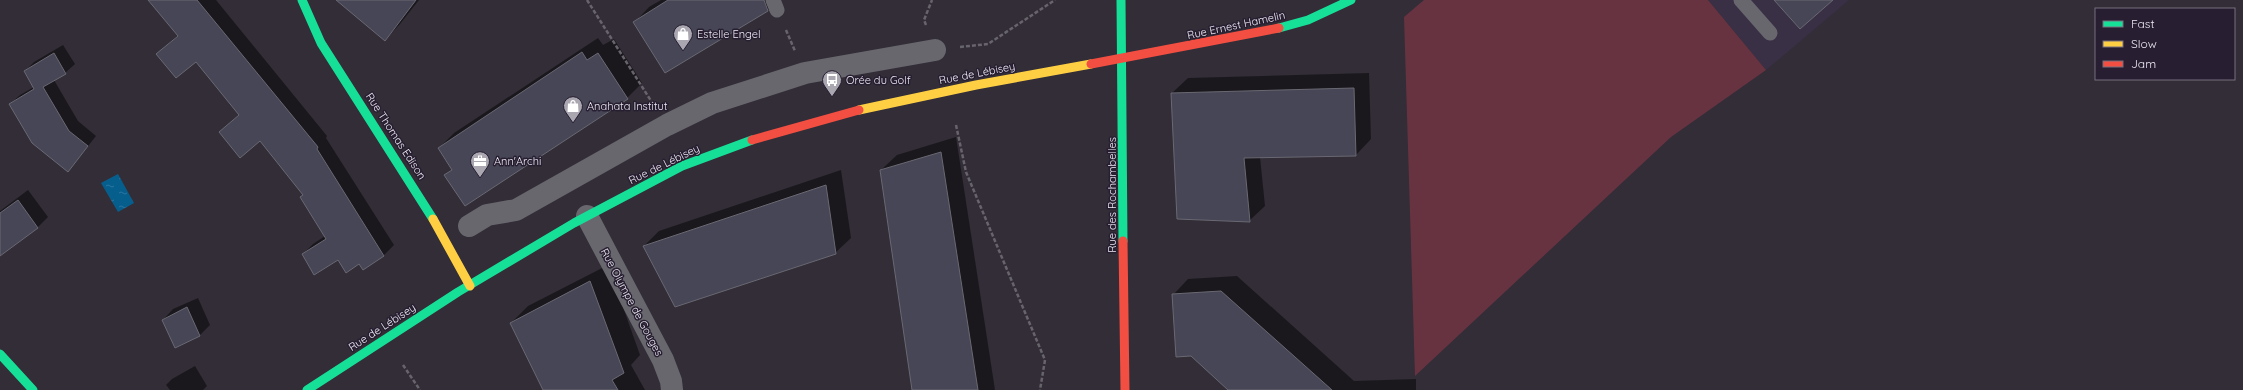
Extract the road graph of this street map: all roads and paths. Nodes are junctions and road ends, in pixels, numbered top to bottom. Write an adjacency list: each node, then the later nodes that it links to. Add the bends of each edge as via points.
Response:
1 (302, 0): 16 (street, Rue Thomas Edison, via 321,43 425,204)
2 (587, 0): 12 (path)
3 (1055, 0): 9 (path, via 988,44)
4 (1122, 0): 10 (street, Rue des Rochambelles)
5 (1351, 0): 10 (street, Rue Ernest Hamelin, via 1308,20 1266,32)
6 (1741, 0): 8 (lane)
7 (775, 5): 11 (path)
8 (1770, 33)
9 (935, 50): 11 (street)
10 (1122, 59): 14 (street, Rue de Lébisey, via 923,96 823,118 756,138 690,163); 24 (street, Rue des Rochambelles)
11 (804, 73): 15 (street, via 712,103 667,125 516,210 487,215)
12 (650, 99)
13 (956, 126): 23 (path, via 966,172 1045,360)
14 (587, 216): 16 (street, Rue de Lébisey); 22 (street, Rue Olympe de Gouges, via 663,360)
15 (469, 226)
16 (470, 286): 20 (street, Rue de Lébisey)
17 (0, 354): 19 (street)
18 (403, 365): 21 (path)
19 (33, 390)
20 (307, 390)
21 (420, 390)
22 (672, 390)
23 (1040, 390)
24 (1125, 390)

